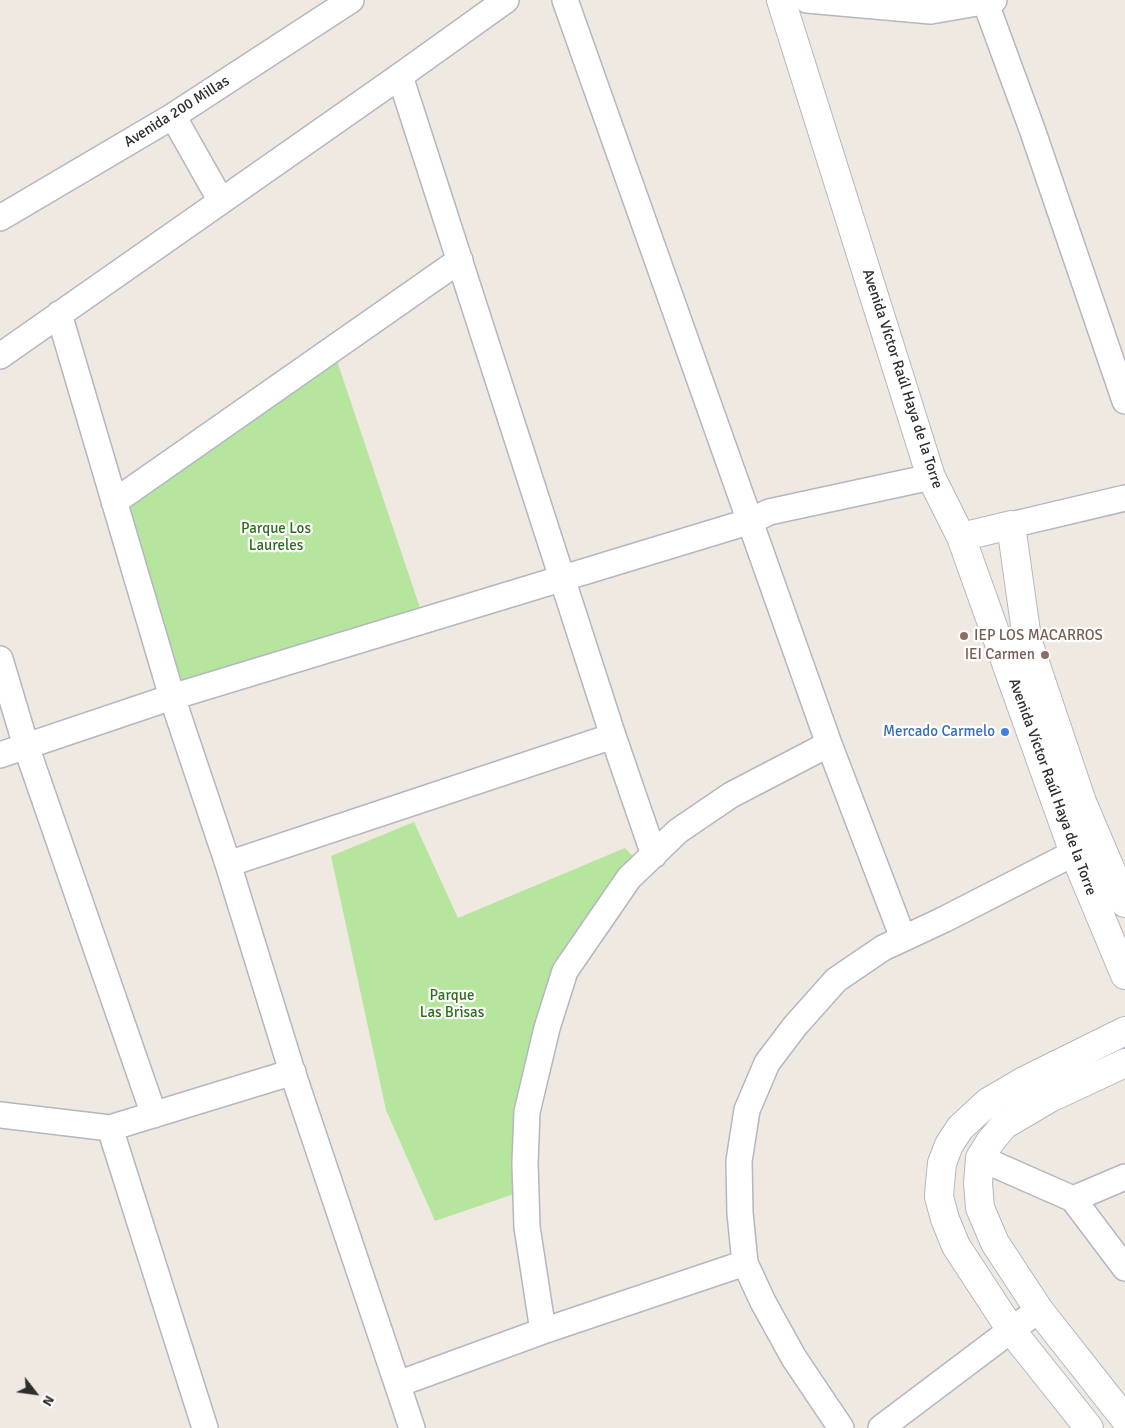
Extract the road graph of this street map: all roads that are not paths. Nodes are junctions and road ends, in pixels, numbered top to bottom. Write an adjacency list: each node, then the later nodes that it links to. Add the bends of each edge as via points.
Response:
1 (351, 0): 8 (street, Avenida 200 Millas)
2 (506, 0): 7 (street)
3 (565, 0): 18 (street)
4 (781, 0): 15 (street, Avenida Víctor Raúl Haya de la Torre)
5 (807, 0): 6 (street, via 931,11)
6 (990, 1): 14 (street)
7 (400, 76): 9 (street); 11 (street)
8 (173, 116): 9 (street); 10 (street, Avenida 200 Millas)
9 (221, 201): 12 (street)
10 (0, 218)
11 (460, 260): 17 (street); 21 (street)
12 (59, 314): 13 (street); 17 (street)
13 (0, 356)
14 (1125, 401)
15 (932, 477): 18 (street, via 769,512); 20 (street, Avenida Víctor Raúl Haya de la Torre)
16 (1125, 498): 19 (street)
17 (114, 502): 23 (street)
18 (751, 521): 21 (street); 25 (street)
19 (1011, 525): 20 (street); 31 (street, Avenida Víctor Raúl Haya de la Torre, via 1027,639 1082,802)
20 (961, 537): 28 (street, Avenida Víctor Raúl Haya de la Torre)
21 (563, 578): 23 (street); 24 (street)
22 (0, 659): 26 (street)
23 (172, 697): 26 (street); 30 (street)
24 (613, 736): 29 (street); 30 (street)
25 (829, 744): 29 (street, via 731,795 678,831); 32 (street)
26 (26, 746): 27 (street); 37 (street)
27 (0, 755)
28 (1074, 853): 32 (street); 33 (street, Avenida Víctor Raúl Haya de la Torre)
29 (654, 854): 47 (street, via 629,878 565,972 547,1028 527,1112 527,1226)
30 (228, 864): 36 (street)
31 (1125, 903)
32 (903, 938): 43 (street, via 836,980 767,1063 748,1110 739,1161)
33 (1125, 975)
34 (1125, 1032): 46 (street, via 988,1102 960,1128 949,1145 942,1164 939,1197 945,1219 956,1246)
35 (1125, 1063): 40 (street, via 1050,1098 1004,1125)
36 (293, 1072): 37 (street); 48 (street)
37 (154, 1114): 39 (street)
38 (0, 1115): 39 (street)
39 (110, 1128): 50 (street)
40 (980, 1158): 42 (street); 45 (street, via 980,1208 995,1243)
41 (1125, 1178): 42 (street)
42 (1073, 1200): 44 (street)
43 (745, 1263): 47 (street); 52 (street, via 794,1358)
44 (1125, 1268)
45 (1039, 1310): 46 (street); 49 (street)
46 (1011, 1330): 53 (street); 54 (street)
47 (543, 1331): 48 (street)
48 (398, 1384): 51 (street)
49 (1125, 1419)
50 (205, 1428)
51 (412, 1428)
52 (841, 1428)
53 (881, 1428)
54 (1089, 1428)

